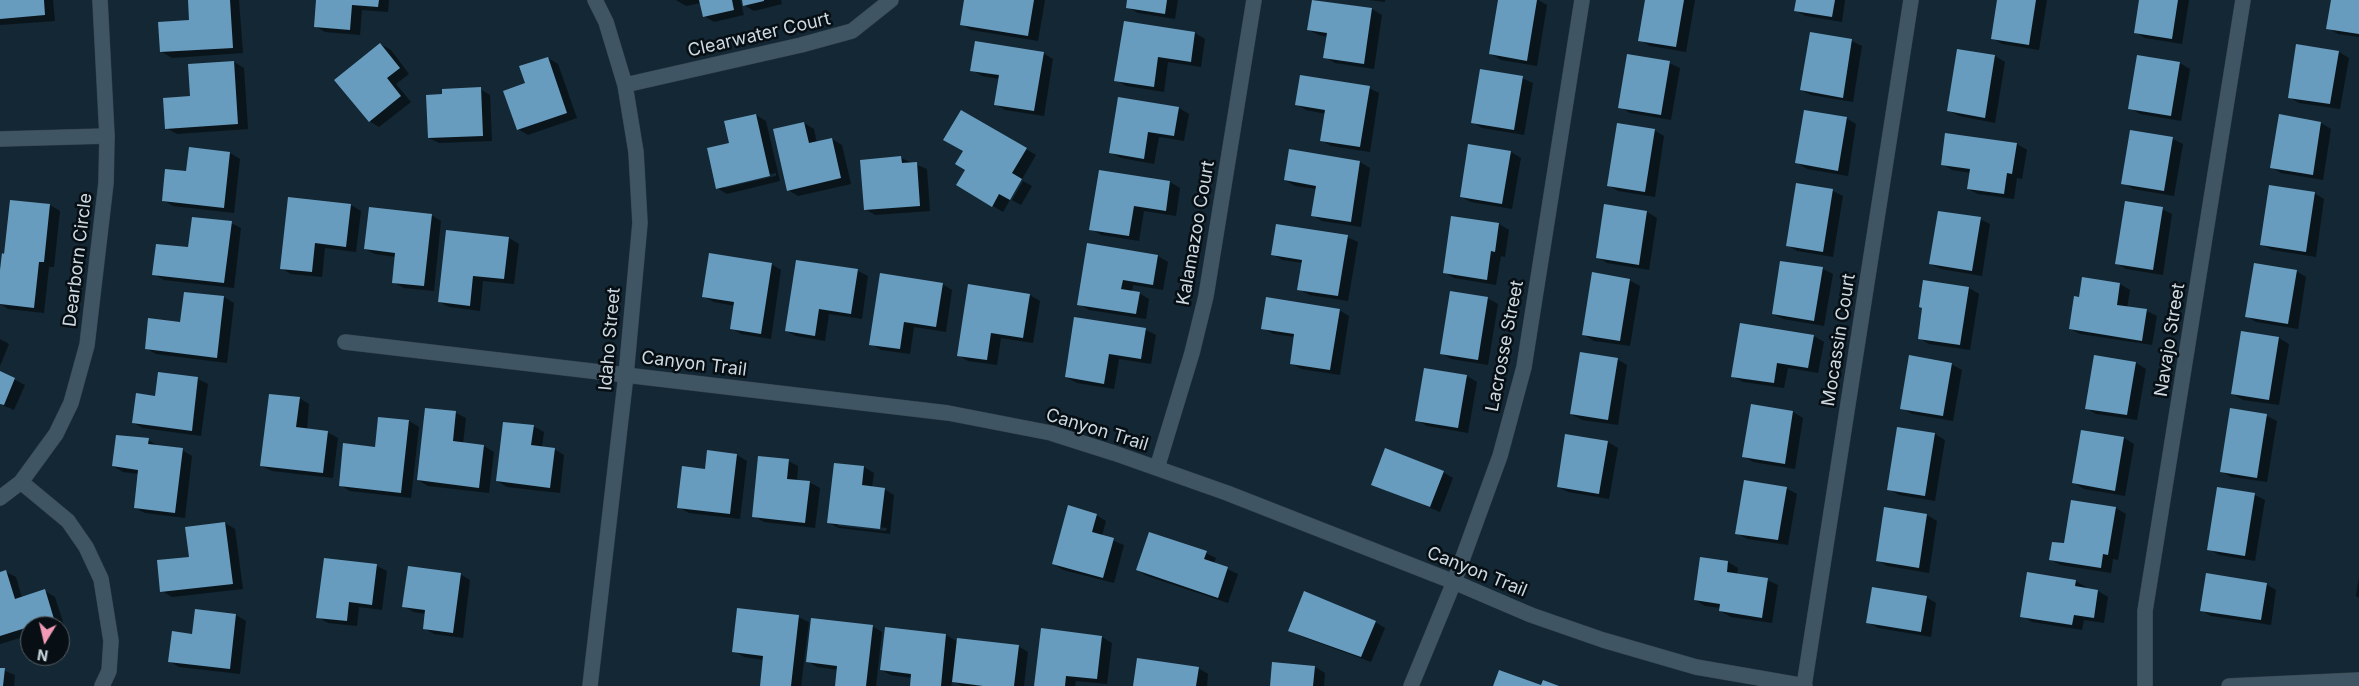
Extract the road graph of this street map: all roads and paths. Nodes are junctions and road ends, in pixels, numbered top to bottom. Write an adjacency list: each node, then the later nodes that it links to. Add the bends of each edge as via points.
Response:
1 (100, 0): 9 (street, Dearborn Circle)
2 (595, 0): 8 (street, Idaho Street, via 606,22)
3 (891, 0): 8 (street, Clearwater Court, via 852,31)
4 (1254, 0): 13 (street, Kalamazoo Court, via 1206,296)
5 (1582, 0): 16 (street, Lacrosse Street, via 1524,367 1500,456)
6 (1911, 0): 21 (street, Mocassin Court)
7 (2243, 0): 22 (street, Navajo Street, via 2145,611)
8 (625, 85): 12 (street, Idaho Street, via 636,152 640,223)
9 (108, 136): 10 (street); 14 (street, Dearborn Circle, via 101,235 87,344 64,418)
10 (0, 139)
11 (345, 342): 12 (street, Canyon Trail)
12 (626, 375): 13 (street, Canyon Trail, via 948,413 1051,433); 19 (street, Idaho Street)
13 (1157, 468): 16 (street, Canyon Trail)
14 (21, 482): 15 (street, Dearborn Circle); 18 (street, via 68,520 86,547 101,579 111,641 109,671)
15 (0, 498)
16 (1454, 582): 20 (street, Lacrosse Street); 21 (street, Canyon Trail, via 1531,615 1650,654 1706,669)
17 (2359, 680): 23 (street)
18 (102, 686)
19 (590, 686)
20 (1411, 686)
21 (1805, 686)
22 (2145, 686)
23 (2230, 686)

